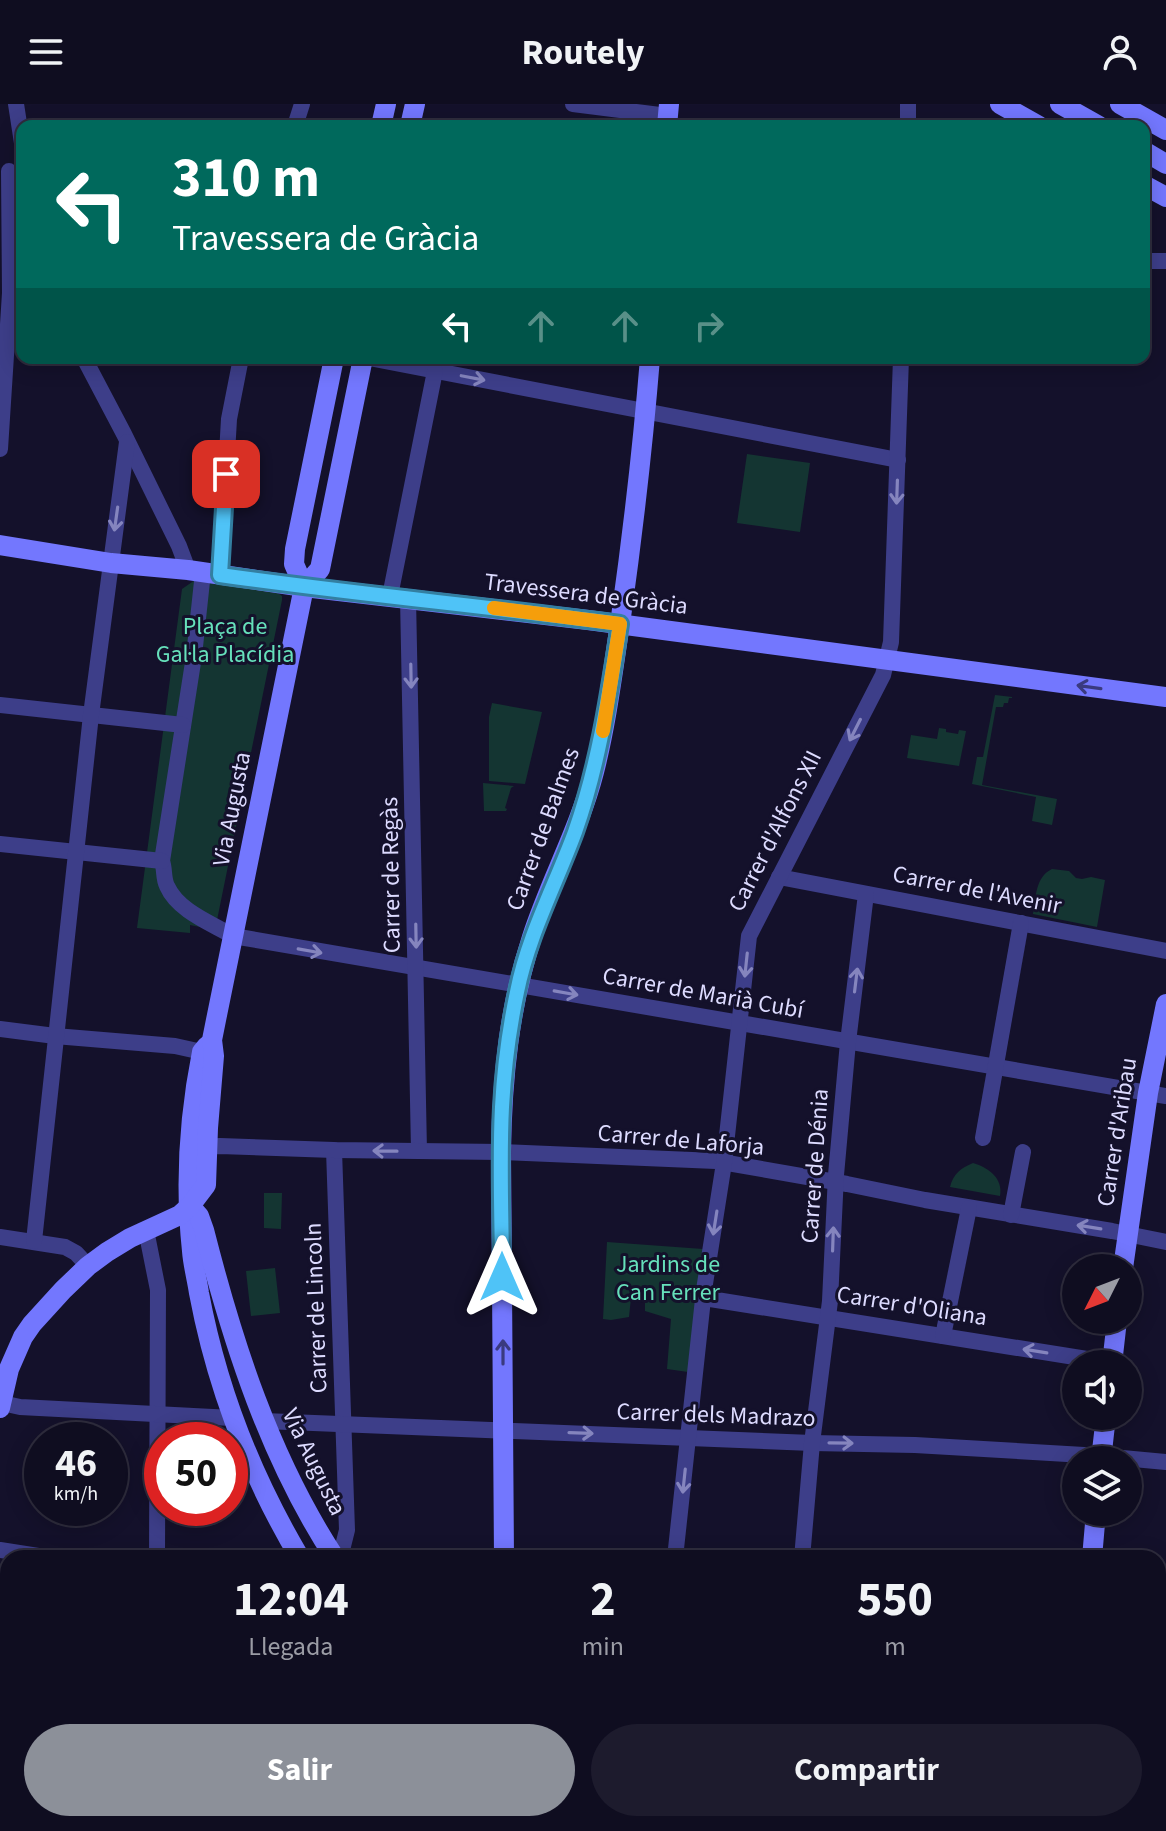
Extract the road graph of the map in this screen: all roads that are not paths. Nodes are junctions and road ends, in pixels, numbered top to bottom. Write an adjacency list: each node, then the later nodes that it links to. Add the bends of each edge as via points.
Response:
1 (573, 104): 5 (street)
2 (1000, 104): 6 (main road)
3 (1060, 104): 7 (main road)
4 (1120, 104): 8 (main road)
5 (668, 115)
6 (1028, 120)
7 (1088, 120)
8 (1148, 120)
9 (10, 171): 10 (street)
10 (11, 293): 21 (street)
11 (87, 364): 20 (street)
12 (240, 364): 25 (street)
13 (333, 364): 26 (main road, Via Augusta, via 295,549 294,564)
14 (365, 364): 26 (main road, Via Augusta, via 320,569)
15 (398, 364): 18 (street)
16 (650, 364): 19 (main road, Carrer de Balmes)
17 (901, 364): 22 (street, Carrer d'Alfons XII)
18 (435, 371): 19 (street, one-way to 19); 27 (street, Carrer de Regàs)
19 (646, 412): 22 (street); 28 (main road, Carrer de Balmes)
20 (127, 442): 24 (street, one-way to 24); 25 (street)
21 (0, 449)
22 (898, 460): 29 (street, Carrer d'Alfons XII, one-way to 29)
23 (0, 545): 24 (main road, Travessera de Gràcia)
24 (111, 563): 25 (main road, Travessera de Gràcia); 32 (street)
25 (198, 567): 26 (main road, Travessera de Gràcia); 33 (street, via 194,656)
26 (304, 587): 27 (main road, Travessera de Gràcia); 40 (main road, Via Augusta)
27 (399, 597): 28 (main road, Travessera de Gràcia); 42 (street, Carrer de Regàs, one-way to 42)
28 (620, 624): 29 (main road, Travessera de Gràcia); 43 (main road, Carrer de Balmes, via 594,773)
29 (888, 660): 30 (main road, Travessera de Gràcia, one-way to 29); 37 (street, Carrer d'Alfons XII, one-way to 37)
30 (1166, 697)
31 (0, 705): 32 (street)
32 (91, 715): 33 (street); 35 (street)
33 (183, 725): 36 (street)
34 (0, 844): 35 (street)
35 (76, 852): 36 (street); 47 (street)
36 (162, 861): 40 (street, via 166,885 176,899)
37 (779, 877): 38 (street, Carrer de l'Avenir); 45 (street, Carrer d'Alfons XII, one-way to 45, via 749,936)
38 (866, 894): 39 (street, Carrer de l'Avenir); 48 (street, Carrer de Dénia, one-way to 38)
39 (1021, 923): 41 (street, Carrer de l'Avenir); 50 (street)
40 (233, 936): 42 (street, Carrer de Marià Cubí, one-way to 42); 49 (main road, Via Augusta)
41 (1166, 951)
42 (417, 969): 43 (street, Carrer de Marià Cubí); 55 (street, Carrer de Regàs)
43 (518, 985): 45 (street, Carrer de Marià Cubí, one-way to 45); 56 (main road, Carrer de Balmes, via 505,1069)
44 (1166, 1004): 51 (main road, Carrer d'Aribau)
45 (739, 1023): 48 (street, Carrer de Marià Cubí); 59 (street, Carrer d'Alfons XII)
46 (0, 1029): 47 (street)
47 (55, 1036): 49 (street); 67 (street)
48 (848, 1042): 50 (street, Carrer de Marià Cubí); 60 (street, Carrer de Dénia)
49 (207, 1046): 53 (main road, Via Augusta, via 214,1056); 58 (main road, Via Augusta)
50 (996, 1067): 51 (street, Carrer de Marià Cubí); 52 (street)
51 (1157, 1095): 65 (main road, Carrer d'Aribau)
52 (983, 1138)
53 (207, 1147): 54 (street, Carrer de Laforja); 58 (street); 61 (main road, Via Augusta, via 206,1185)
54 (334, 1150): 55 (street, Carrer de Laforja, one-way to 54); 79 (street, Carrer de Lincoln)
55 (419, 1151): 56 (street, Carrer de Laforja)
56 (501, 1152): 59 (street, Carrer de Laforja); 80 (main road, Carrer de Balmes, one-way to 56)
57 (1023, 1152): 63 (street)
58 (190, 1159): 61 (main road, Via Augusta)
59 (724, 1163): 60 (street, Carrer de Laforja); 71 (street, Carrer d'Alfons XII, one-way to 71)
60 (835, 1182): 62 (street, Carrer de Laforja); 72 (street, Carrer de Dénia, one-way to 60)
61 (190, 1206): 64 (main road); 77 (main road, Via Augusta, via 203,1312); 78 (main road, Via Augusta, via 204,1230)
62 (969, 1208): 63 (street, Carrer de Laforja); 73 (street)
63 (1011, 1215): 65 (street, Carrer de Laforja, one-way to 63)
64 (146, 1230): 70 (main road); 76 (street, via 158,1290)
65 (1127, 1234): 68 (street, Carrer de Laforja); 69 (main road, Carrer d'Aribau)
66 (0, 1237): 67 (street)
67 (34, 1241): 70 (street, via 65,1247)
68 (1166, 1242)
69 (1125, 1254)
70 (88, 1266): 75 (main road, via 23,1337)
71 (704, 1298): 72 (street, Carrer d'Oliana); 81 (street, Carrer d'Alfons XII)
72 (828, 1317): 73 (street, Carrer d'Oliana); 82 (street, Carrer de Dénia)
73 (943, 1336): 74 (street, Carrer d'Oliana, one-way to 73)
74 (1062, 1356)
75 (1, 1406): 76 (street)
76 (159, 1413): 77 (street); 87 (street)
77 (232, 1418): 78 (main road); 88 (main road, Via Augusta)
78 (264, 1421): 79 (street, Carrer dels Madrazo); 89 (main road, Via Augusta)
79 (344, 1424): 80 (street, Carrer dels Madrazo); 90 (street, Carrer de Lincoln, via 347,1530)
80 (503, 1430): 81 (street, Carrer dels Madrazo, one-way to 81); 91 (main road, Carrer de Balmes)
81 (689, 1438): 82 (street, Carrer dels Madrazo); 92 (street, Carrer d'Alfons XII, one-way to 92)
82 (812, 1443): 83 (street, Carrer dels Madrazo, one-way to 83); 93 (street, Carrer de Dénia)
83 (1062, 1455)
84 (1142, 1461): 85 (street, Carrer dels Madrazo)
85 (1166, 1462)
86 (1095, 1526): 94 (main road)
87 (157, 1550)
88 (295, 1550)
89 (330, 1550)
90 (340, 1550)
91 (504, 1550)
92 (676, 1550)
93 (803, 1550)
94 (1093, 1550)

